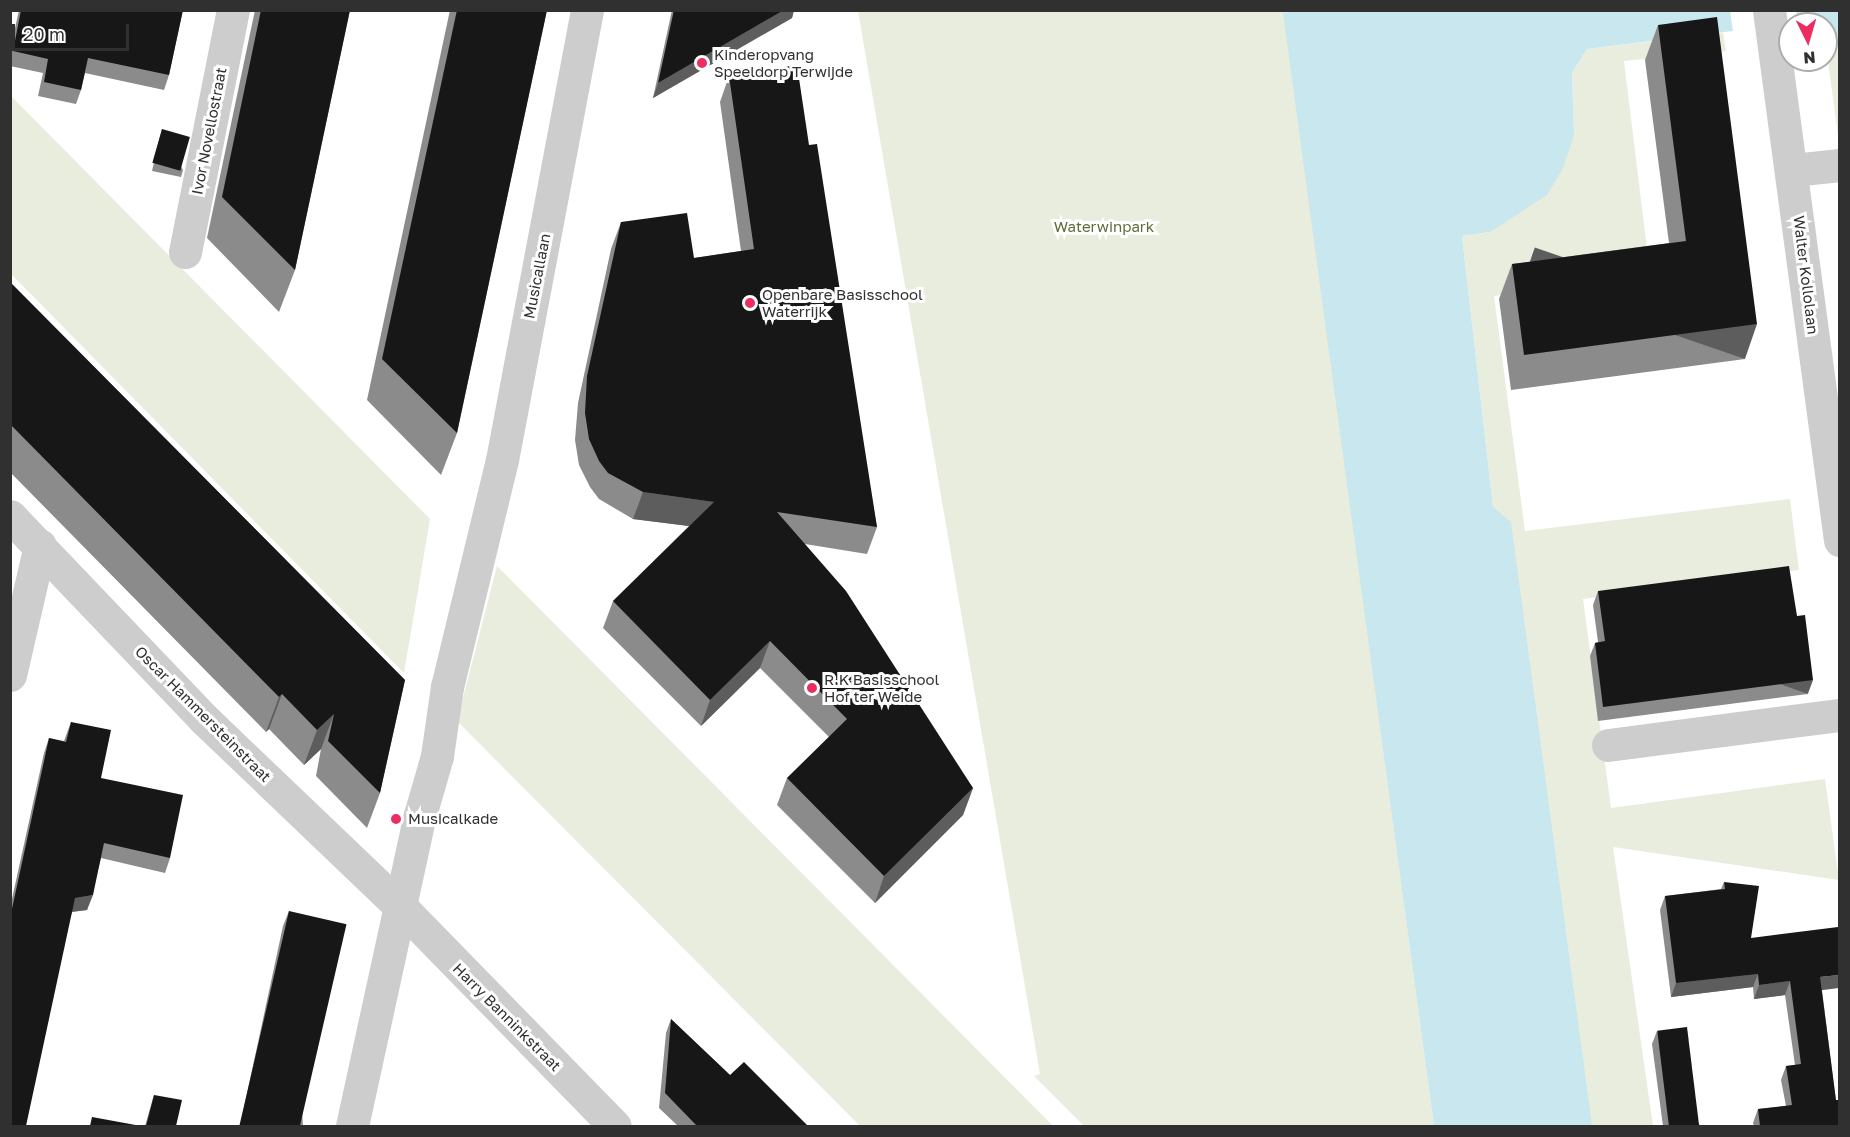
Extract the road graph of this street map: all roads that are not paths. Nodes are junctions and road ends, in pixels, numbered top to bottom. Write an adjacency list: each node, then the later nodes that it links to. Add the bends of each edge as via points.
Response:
1 (233, 10): 6 (street, Ivor Novellostraat)
2 (587, 10): 13 (street, Musicallaan, via 502,460)
3 (1769, 10): 5 (street, Walter Kollolaan)
4 (1839, 165): 5 (street)
5 (1793, 170): 8 (street, Walter Kollolaan)
6 (185, 252)
7 (10, 516): 9 (street, Oscar Hammersteinstraat)
8 (1839, 540)
9 (39, 545): 10 (street); 13 (street, Oscar Hammersteinstraat, via 205,720)
10 (10, 675)
11 (1839, 715): 12 (street)
12 (1608, 745)
13 (401, 907): 14 (street); 15 (street, Harry Banninkstraat)
14 (352, 1126)
15 (615, 1126)

